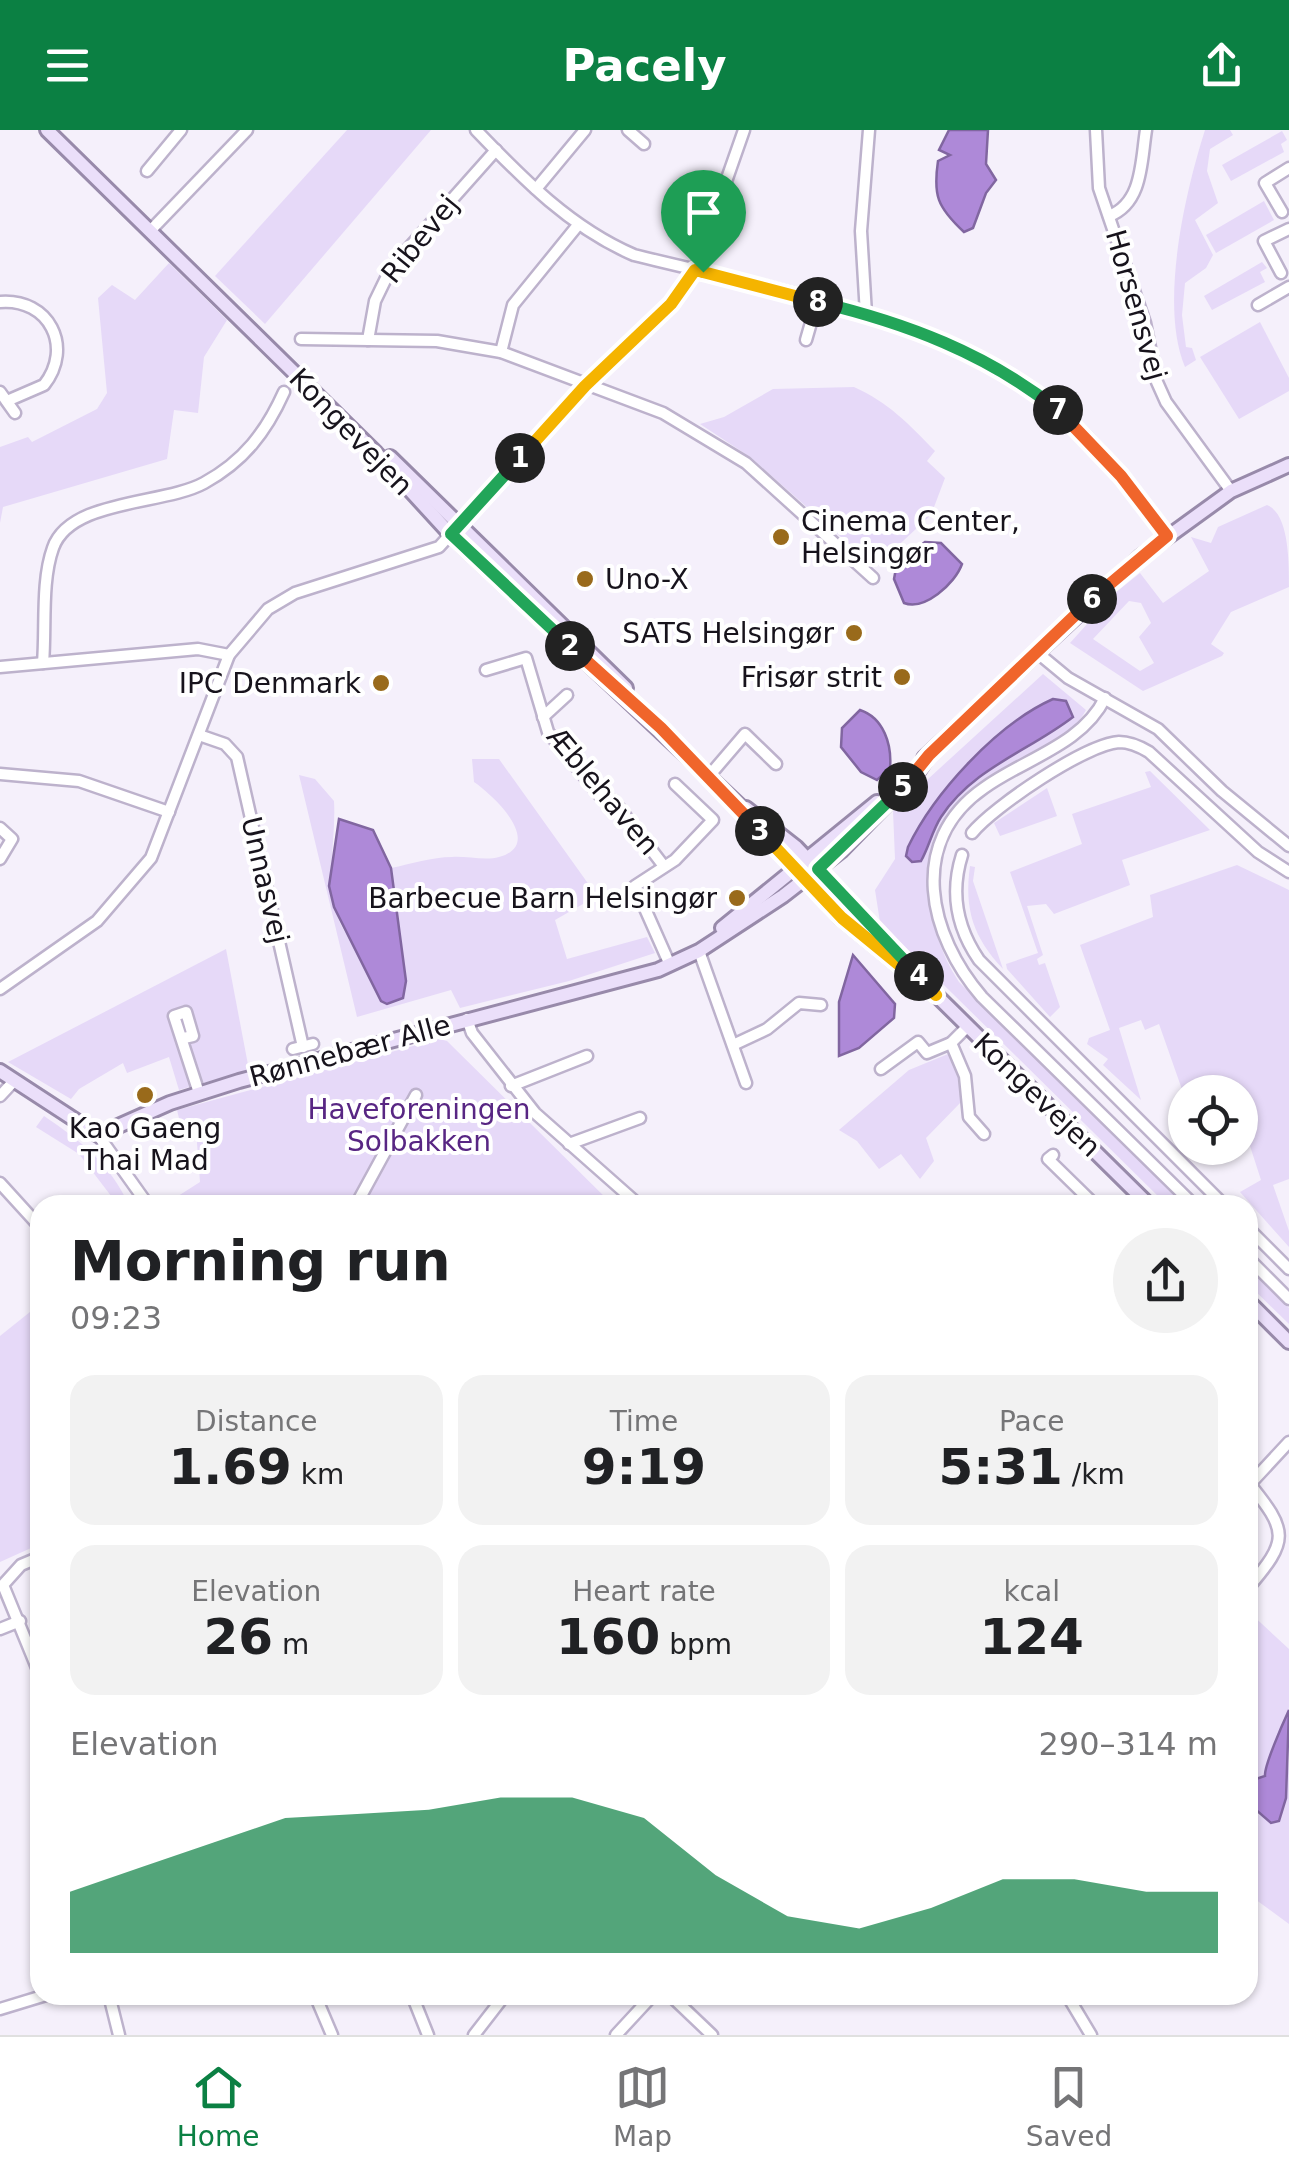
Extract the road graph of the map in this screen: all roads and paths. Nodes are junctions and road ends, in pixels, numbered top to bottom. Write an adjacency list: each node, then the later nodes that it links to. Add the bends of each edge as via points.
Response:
1 (46, 130): 20 (main road, Kongevejen)
2 (56, 130): 20 (main road, Kongevejen)
3 (180, 130): 15 (street)
4 (247, 130): 20 (street)
5 (476, 130): 13 (street)
6 (586, 130): 16 (street)
7 (628, 130): 12 (street)
8 (744, 130): 22 (street)
9 (868, 130): 28 (street, via 861,231)
10 (1096, 130): 18 (street, Horsensvej, via 1094,157)
11 (1146, 130): 18 (street, Horsensvej, via 1135,192)
12 (644, 144)
13 (496, 150): 16 (street); 30 (street, Ribevej, via 391,268 374,301)
14 (1289, 168): 17 (street, via 1265,183)
15 (148, 170)
16 (536, 189): 19 (street)
17 (1282, 212)
18 (1110, 216): 38 (street, Horsensvej, via 1166,402)
19 (578, 225): 22 (street, via 634,254); 32 (street, via 513,305)
20 (153, 229): 39 (main road, Kongevejen)
21 (1289, 229): 23 (street, via 1264,241)
22 (695, 270): 26 (street); 33 (street, via 671,304)
23 (1281, 272)
24 (1289, 287): 27 (street)
25 (0, 302): 35 (street, via 24,303 45,316 58,350 44,385)
26 (817, 302): 28 (street); 31 (street)
27 (1258, 304)
28 (866, 314): 40 (street, via 964,350 1036,392 1088,437)
29 (302, 339): 30 (street)
30 (368, 340): 32 (street)
31 (806, 340)
32 (500, 352): 33 (street)
33 (585, 386): 39 (street); 41 (street, via 663,413 746,462)
34 (284, 392): 44 (street, via 254,445 221,472 186,492 78,518 61,532 50,560)
35 (4, 397): 36 (street)
36 (15, 413)
37 (1289, 465): 38 (main road, Rønnebær Alle)
38 (1231, 491): 40 (main road, Rønnebær Alle)
39 (455, 530): 43 (street, via 434,550 282,599); 55 (main road, Kongevejen, via 581,640)
40 (1167, 536): 42 (main road, Rønnebær Alle)
41 (874, 578)
42 (1039, 654): 48 (street); 51 (main road, Rønnebær Alle)
43 (228, 656): 44 (street, via 198,649); 50 (street)
44 (43, 664): 45 (street)
45 (0, 667)
46 (486, 670): 49 (street, Æblehaven, via 526,658)
47 (566, 695): 49 (street, Æblehaven)
48 (1106, 698): 52 (street, via 1084,728); 62 (street, via 1158,730)
49 (543, 717): 67 (street, Æblehaven, via 548,732)
50 (199, 735): 59 (street); 82 (street, Unnasvej, via 225,744 236,756)
51 (929, 755): 68 (main road, Rønnebær Alle); 68 (main road, Rønnebær Alle, via 848,844)
52 (1034, 758): 56 (street); 75 (street, via 967,803 937,859 933,898 940,933 956,965)
53 (776, 764): 55 (street, via 745,734)
54 (0, 774): 59 (street, via 79,781)
55 (709, 776): 58 (main road, Kongevejen)
56 (1044, 778): 61 (street, via 1005,801); 64 (street, via 1106,745 1131,743)
57 (675, 784): 67 (street, Æblehaven, via 713,820)
58 (743, 807): 68 (main road, Kongevejen); 68 (main road, Kongevejen)
59 (170, 812): 73 (street, via 151,858 127,890 50,958)
60 (0, 828): 66 (street, via 12,839)
61 (972, 833)
62 (1271, 834): 63 (street); 64 (street)
63 (1289, 846)
64 (1258, 852): 69 (street)
65 (962, 855): 72 (street, via 960,923)
66 (0, 859)
67 (663, 865): 71 (street, Æblehaven, via 635,886)
68 (804, 866): 70 (main road, Rønnebær Alle); 71 (main road, Rønnebær Alle); 74 (main road, Kongevejen); 74 (main road, Kongevejen, via 864,939)
69 (1289, 872)
70 (699, 951): 71 (main road, Rønnebær Alle); 81 (street)
71 (668, 961): 77 (main road, Rønnebær Alle, via 608,984)
72 (1001, 984): 75 (street); 95 (street)
73 (0, 990)
74 (936, 995): 78 (main road, Kongevejen)
75 (987, 1001): 98 (street)
76 (821, 1005): 81 (street, via 798,1003 767,1029)
77 (467, 1020): 88 (street); 89 (main road, Rønnebær Alle)
78 (968, 1026): 80 (street, Kongevejen); 104 (main road, Kongevejen)
79 (184, 1038): 89 (street)
80 (951, 1043): 84 (street, Kongevejen, via 926,1052 918,1042); 93 (street, Kongevejen, via 965,1076 969,1117)
81 (733, 1045): 87 (street)
82 (303, 1047)
83 (587, 1056): 88 (street)
84 (880, 1069)
85 (0, 1071): 86 (main road)
86 (14, 1081): 91 (street); 94 (main road)
87 (746, 1082)
88 (511, 1086): 96 (street)
89 (199, 1093): 94 (main road, Rønnebær Alle)
90 (416, 1094): 101 (street)
91 (0, 1096)
92 (640, 1118): 96 (street)
93 (984, 1134)
94 (98, 1135): 100 (street)
95 (1156, 1139): 98 (street); 106 (street)
96 (569, 1144): 102 (street)
97 (1053, 1154): 103 (street, via 1048,1159)
98 (1142, 1154): 105 (street)
99 (0, 1183): 107 (street)
100 (142, 1195)
101 (361, 1195)
102 (628, 1195)
103 (1084, 1195)
104 (1140, 1195)
105 (1184, 1195)
106 (1214, 1195)
107 (30, 1216)
108 (1258, 1238): 110 (street)
109 (1258, 1267): 111 (street)
110 (1289, 1269)
111 (1288, 1294)
112 (1258, 1312): 113 (main road)
113 (1289, 1342)
114 (1289, 1442): 115 (street)
115 (1258, 1474)
116 (1258, 1494): 118 (street, via 1283,1518 1289,1534 1281,1558)
117 (30, 1561): 119 (street, via 3,1585)
118 (1258, 1579)
119 (20, 1620): 120 (street); 121 (street)
120 (0, 1629)
121 (30, 1648)
122 (30, 2000): 130 (street)
123 (111, 2005): 131 (street)
124 (319, 2005): 132 (street)
125 (416, 2005): 133 (street)
126 (497, 2005): 134 (street)
127 (644, 2005): 135 (street)
128 (680, 2005): 136 (street)
129 (1074, 2005): 137 (street)
130 (0, 2009)
131 (118, 2035)
132 (332, 2035)
133 (428, 2035)
134 (474, 2035)
135 (616, 2035)
136 (712, 2035)
137 (1091, 2035)

